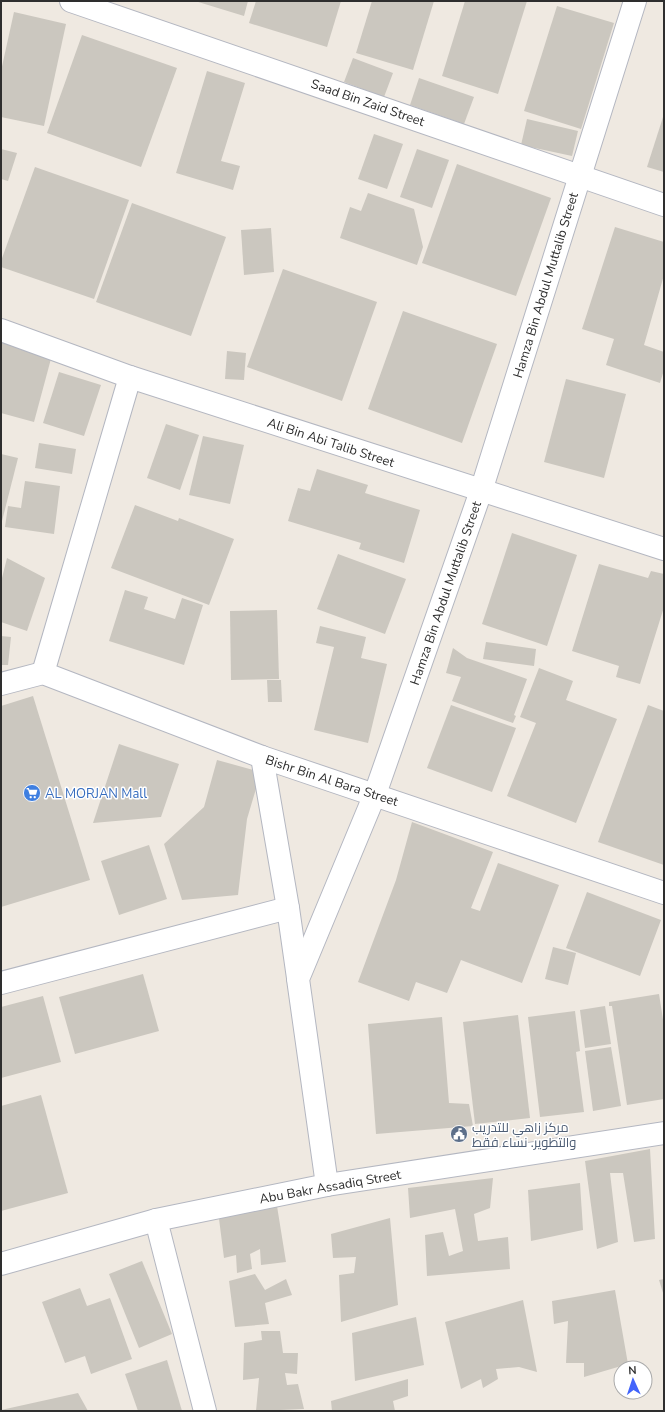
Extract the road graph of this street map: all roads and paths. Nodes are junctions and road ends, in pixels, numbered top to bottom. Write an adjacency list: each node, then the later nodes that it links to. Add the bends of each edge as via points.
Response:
1 (72, 1): 3 (street, Saad Bin Zaid Street)
2 (635, 1): 3 (street, Hamza Bin Abdul Muttalib Street)
3 (579, 175): 4 (street, Saad Bin Zaid Street); 7 (street, Hamza Bin Abdul Muttalib Street)
4 (664, 204)
5 (1, 330): 6 (street, Ali Bin Abi Talib Street)
6 (130, 377): 7 (street, Ali Bin Abi Talib Street); 9 (street)
7 (481, 491): 8 (street, Ali Bin Abi Talib Street); 12 (street, Hamza Bin Abdul Muttalib Street)
8 (664, 549)
9 (43, 673): 10 (street); 11 (street, Bishr Bin Al Bara Street)
10 (1, 684)
11 (262, 757): 12 (street, Bishr Bin Al Bara Street); 14 (street)
12 (375, 794): 13 (street, Bishr Bin Al Bara Street); 15 (street, Hamza Bin Abdul Muttalib Street)
13 (664, 893)
14 (288, 908): 15 (street); 16 (street)
15 (298, 979): 18 (street)
16 (1, 983)
17 (664, 1133): 18 (street, Abu Bakr Assadiq Street)
18 (327, 1185): 19 (street, Abu Bakr Assadiq Street)
19 (156, 1220): 20 (street, Abu Bakr Assadiq Street); 21 (street)
20 (1, 1264)
21 (205, 1411)

